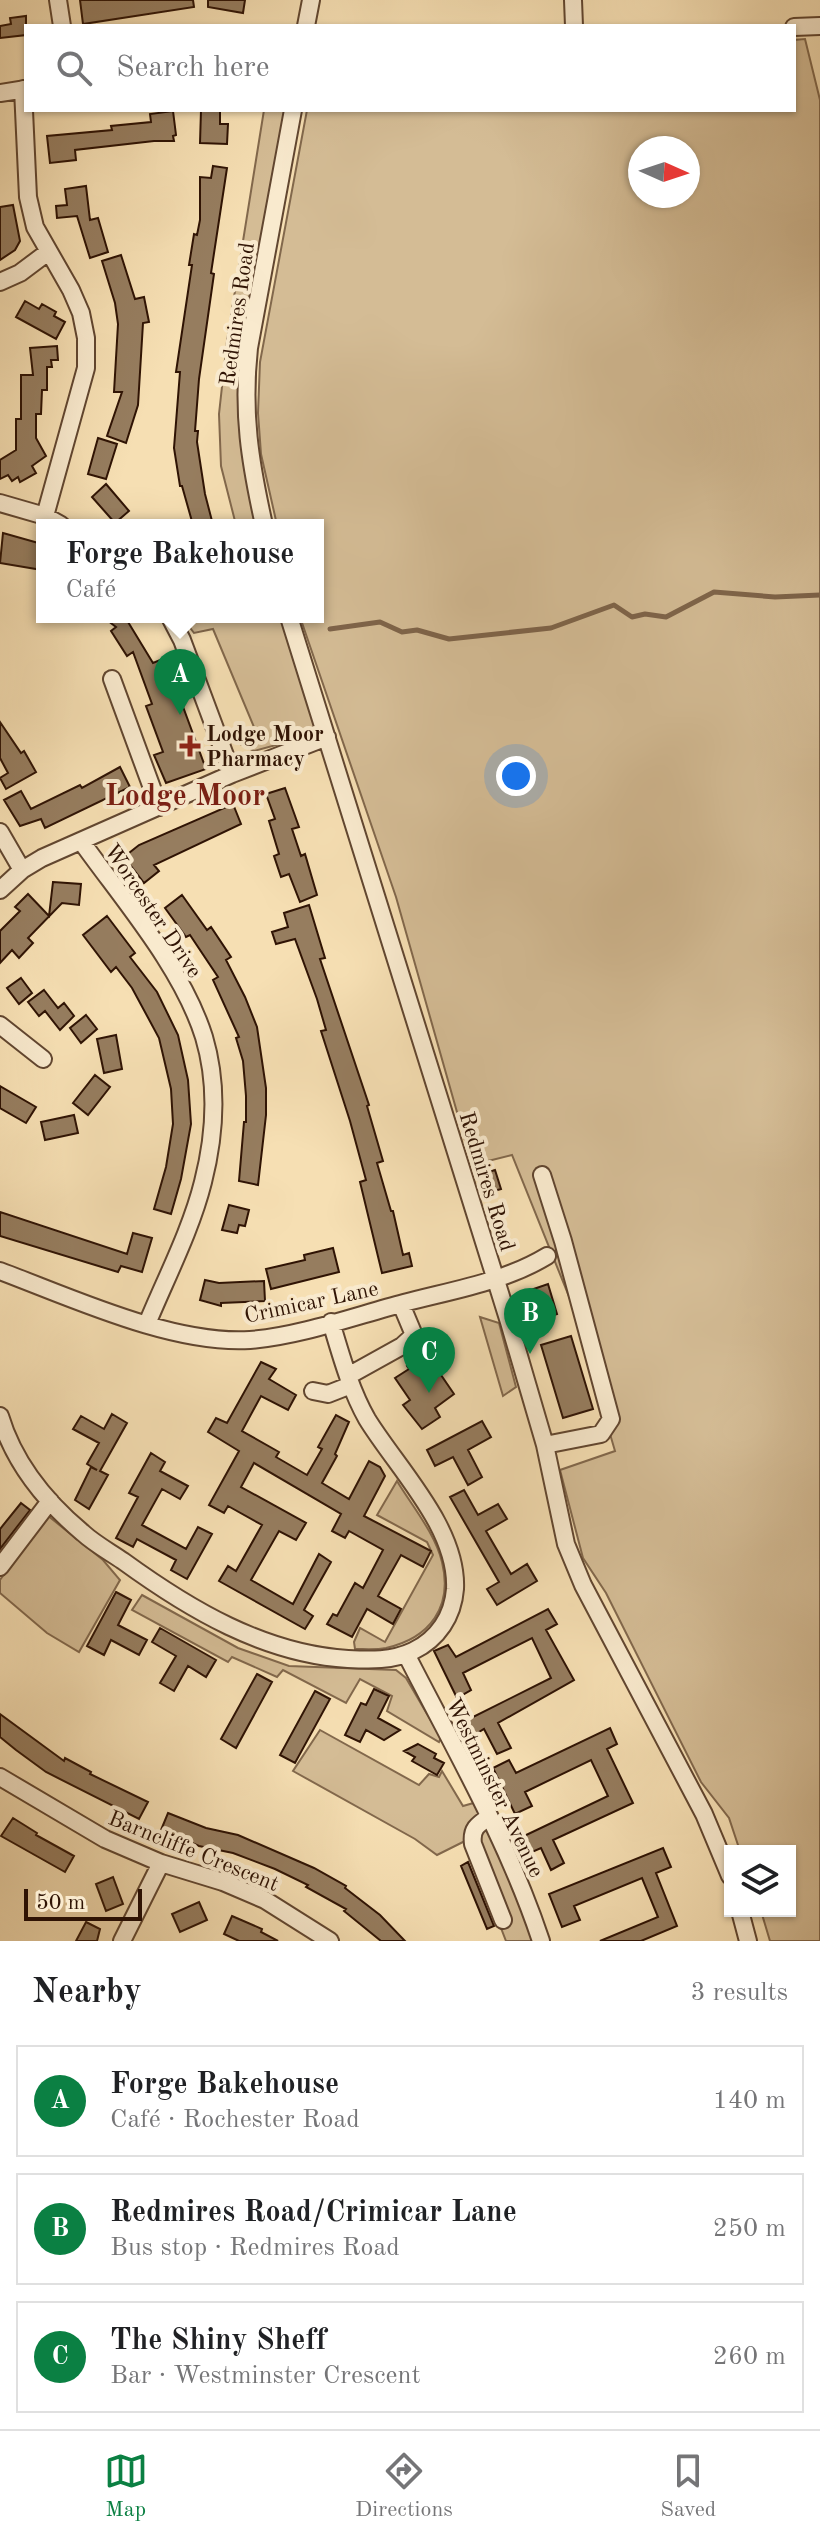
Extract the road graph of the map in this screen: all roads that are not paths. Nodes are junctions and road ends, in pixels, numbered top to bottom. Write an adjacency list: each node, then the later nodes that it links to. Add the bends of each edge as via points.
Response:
1 (58, 0): 4 (street)
2 (311, 0): 5 (street)
3 (573, 0): 6 (street)
4 (62, 24)
5 (306, 24)
6 (574, 24)
7 (820, 26): 8 (street)
8 (796, 27)
9 (24, 89): 10 (street)
10 (0, 93)
11 (25, 112): 13 (street, via 28,197)
12 (293, 112): 18 (street, Redmires Road, via 245,384 247,435)
13 (48, 252): 14 (street); 16 (street, via 81,313 86,368)
14 (0, 282)
15 (0, 503): 16 (street)
16 (45, 516): 17 (street)
17 (50, 519)
18 (263, 519)
19 (173, 623): 23 (street)
20 (291, 623): 22 (street, Redmires Road)
21 (112, 679): 24 (street)
22 (327, 737): 23 (street); 34 (street, Redmires Road)
23 (232, 774): 24 (street)
24 (159, 807): 26 (street)
25 (0, 832): 27 (street)
26 (81, 841): 27 (street); 37 (street, Worcester Drive, via 175,976 204,1037 210,1065 213,1129 202,1185)
27 (22, 870): 28 (street)
28 (0, 890)
29 (0, 1025): 30 (street)
30 (43, 1059)
31 (542, 1175): 41 (street, via 611,1419 601,1434)
32 (547, 1256): 34 (street, Crimicar Lane)
33 (1, 1274): 37 (street, Crimicar Lane)
34 (496, 1279): 35 (street, Crimicar Lane); 41 (street, Redmires Road)
35 (401, 1304): 36 (street, Crimicar Lane); 38 (street, via 414,1335)
36 (331, 1322): 37 (street, Crimicar Lane, via 249,1340); 38 (street)
37 (147, 1324)
38 (350, 1380): 39 (street, via 328,1394); 44 (street, via 368,1420 452,1556 452,1608 435,1636)
39 (313, 1391)
40 (0, 1416): 42 (street, via 23,1468)
41 (545, 1445): 47 (street, Redmires Road, via 566,1544 583,1585)
42 (50, 1501): 43 (street); 44 (street, via 84,1534 155,1584 240,1632 289,1651 326,1658 388,1659)
43 (0, 1567)
44 (406, 1654): 46 (street, Westminster Avenue)
45 (0, 1777): 48 (street, Barncliffe Crescent, via 105,1839)
46 (489, 1817): 50 (street, via 476,1825 473,1844); 53 (street, Westminster Avenue)
47 (724, 1862)
48 (161, 1863): 51 (street); 52 (street, Barncliffe Crescent, via 265,1900)
49 (742, 1917): 54 (street)
50 (503, 1920)
51 (122, 1941)
52 (330, 1941)
53 (541, 1941)
54 (748, 1941)

